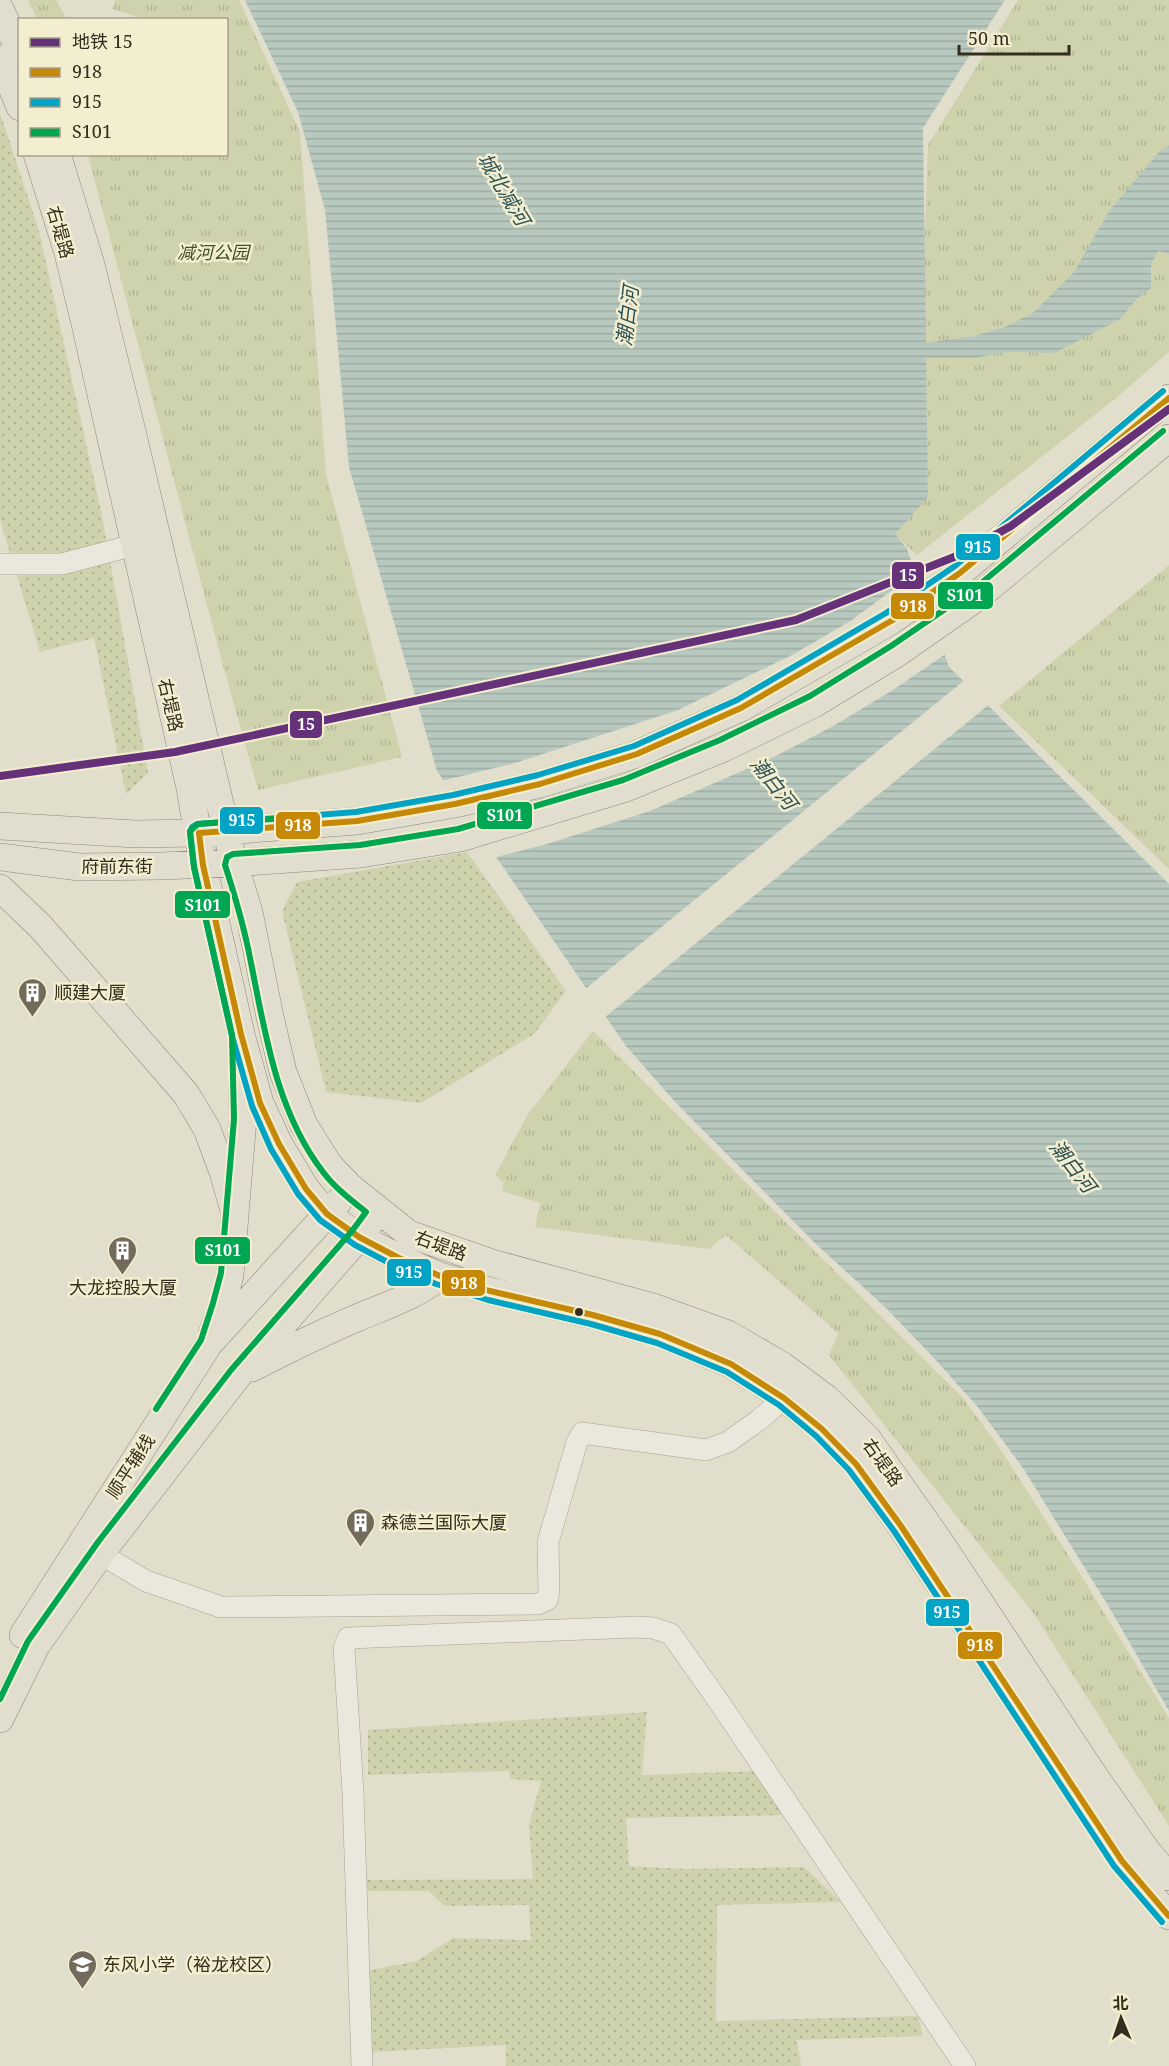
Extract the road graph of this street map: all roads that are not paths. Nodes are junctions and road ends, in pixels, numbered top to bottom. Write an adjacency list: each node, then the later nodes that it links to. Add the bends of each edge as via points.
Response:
1 (0, 9): 2 (main road)
2 (18, 48)
3 (0, 59): 4 (main road)
4 (18, 102)
5 (38, 156): 9 (main road, 右堤路, via 70,264)
6 (58, 156): 12 (main road, 右堤路, via 96,284)
7 (1169, 398): 12 (main road, via 960,573 891,621 741,708 637,754 540,784 357,821)
8 (1169, 438): 15 (main road, via 978,597 814,704 724,748 626,788 460,838 361,854)
9 (134, 545): 10 (street, via 62,564); 13 (main road, 右堤路)
10 (0, 564)
11 (0, 826): 13 (main road, 府前东街, via 135,834)
12 (226, 832): 13 (main road, 府前东街); 15 (main road, 右堤路)
13 (199, 833): 16 (main road, 右堤路)
14 (0, 857): 16 (main road, 府前东街, via 79,867)
15 (234, 863): 16 (main road, 府前东街); 19 (main road, 右堤路, via 249,912 284,1072 304,1125 329,1165)
16 (203, 865): 18 (main road, 右堤路)
17 (0, 888): 21 (main road, via 40,926 186,1094 207,1129)
18 (241, 1034): 21 (main road, via 243,1119); 22 (main road, 右堤路, via 260,1103 279,1144 306,1190)
19 (350, 1187): 20 (main road, 右堤路); 22 (main road, 顺平辅线)
20 (378, 1211): 23 (main road, 顺平辅线); 31 (main road, 右堤路, via 409,1234 492,1263 653,1307 728,1334 783,1366 826,1398 867,1438 1091,1772)
21 (235, 1214): 25 (main road, via 230,1275)
22 (327, 1214): 23 (main road, 右堤路); 25 (main road, 顺平辅线)
23 (359, 1238): 24 (main road, 右堤路); 26 (main road, 顺平辅线)
24 (440, 1276): 26 (main road, via 416,1292 310,1338); 27 (main road, 右堤路, via 660,1334 731,1364)
25 (209, 1344): 28 (main road, 顺平辅线)
26 (238, 1376): 28 (main road, 顺平辅线)
27 (784, 1398): 28 (street, via 728,1442 706,1450 582,1433 548,1542 547,1600 538,1604 221,1607 146,1581); 32 (main road, 右堤路, via 856,1464 1122,1861)
28 (91, 1548): 29 (main road, 顺平辅线, via 19,1641); 30 (main road, 顺平辅线)
29 (0, 1678)
30 (0, 1719)
31 (1169, 1877)
32 (1169, 1916)
33 (362, 2066): 34 (street, via 344,1648 348,1638 637,1627 671,1634)
34 (965, 2066)

